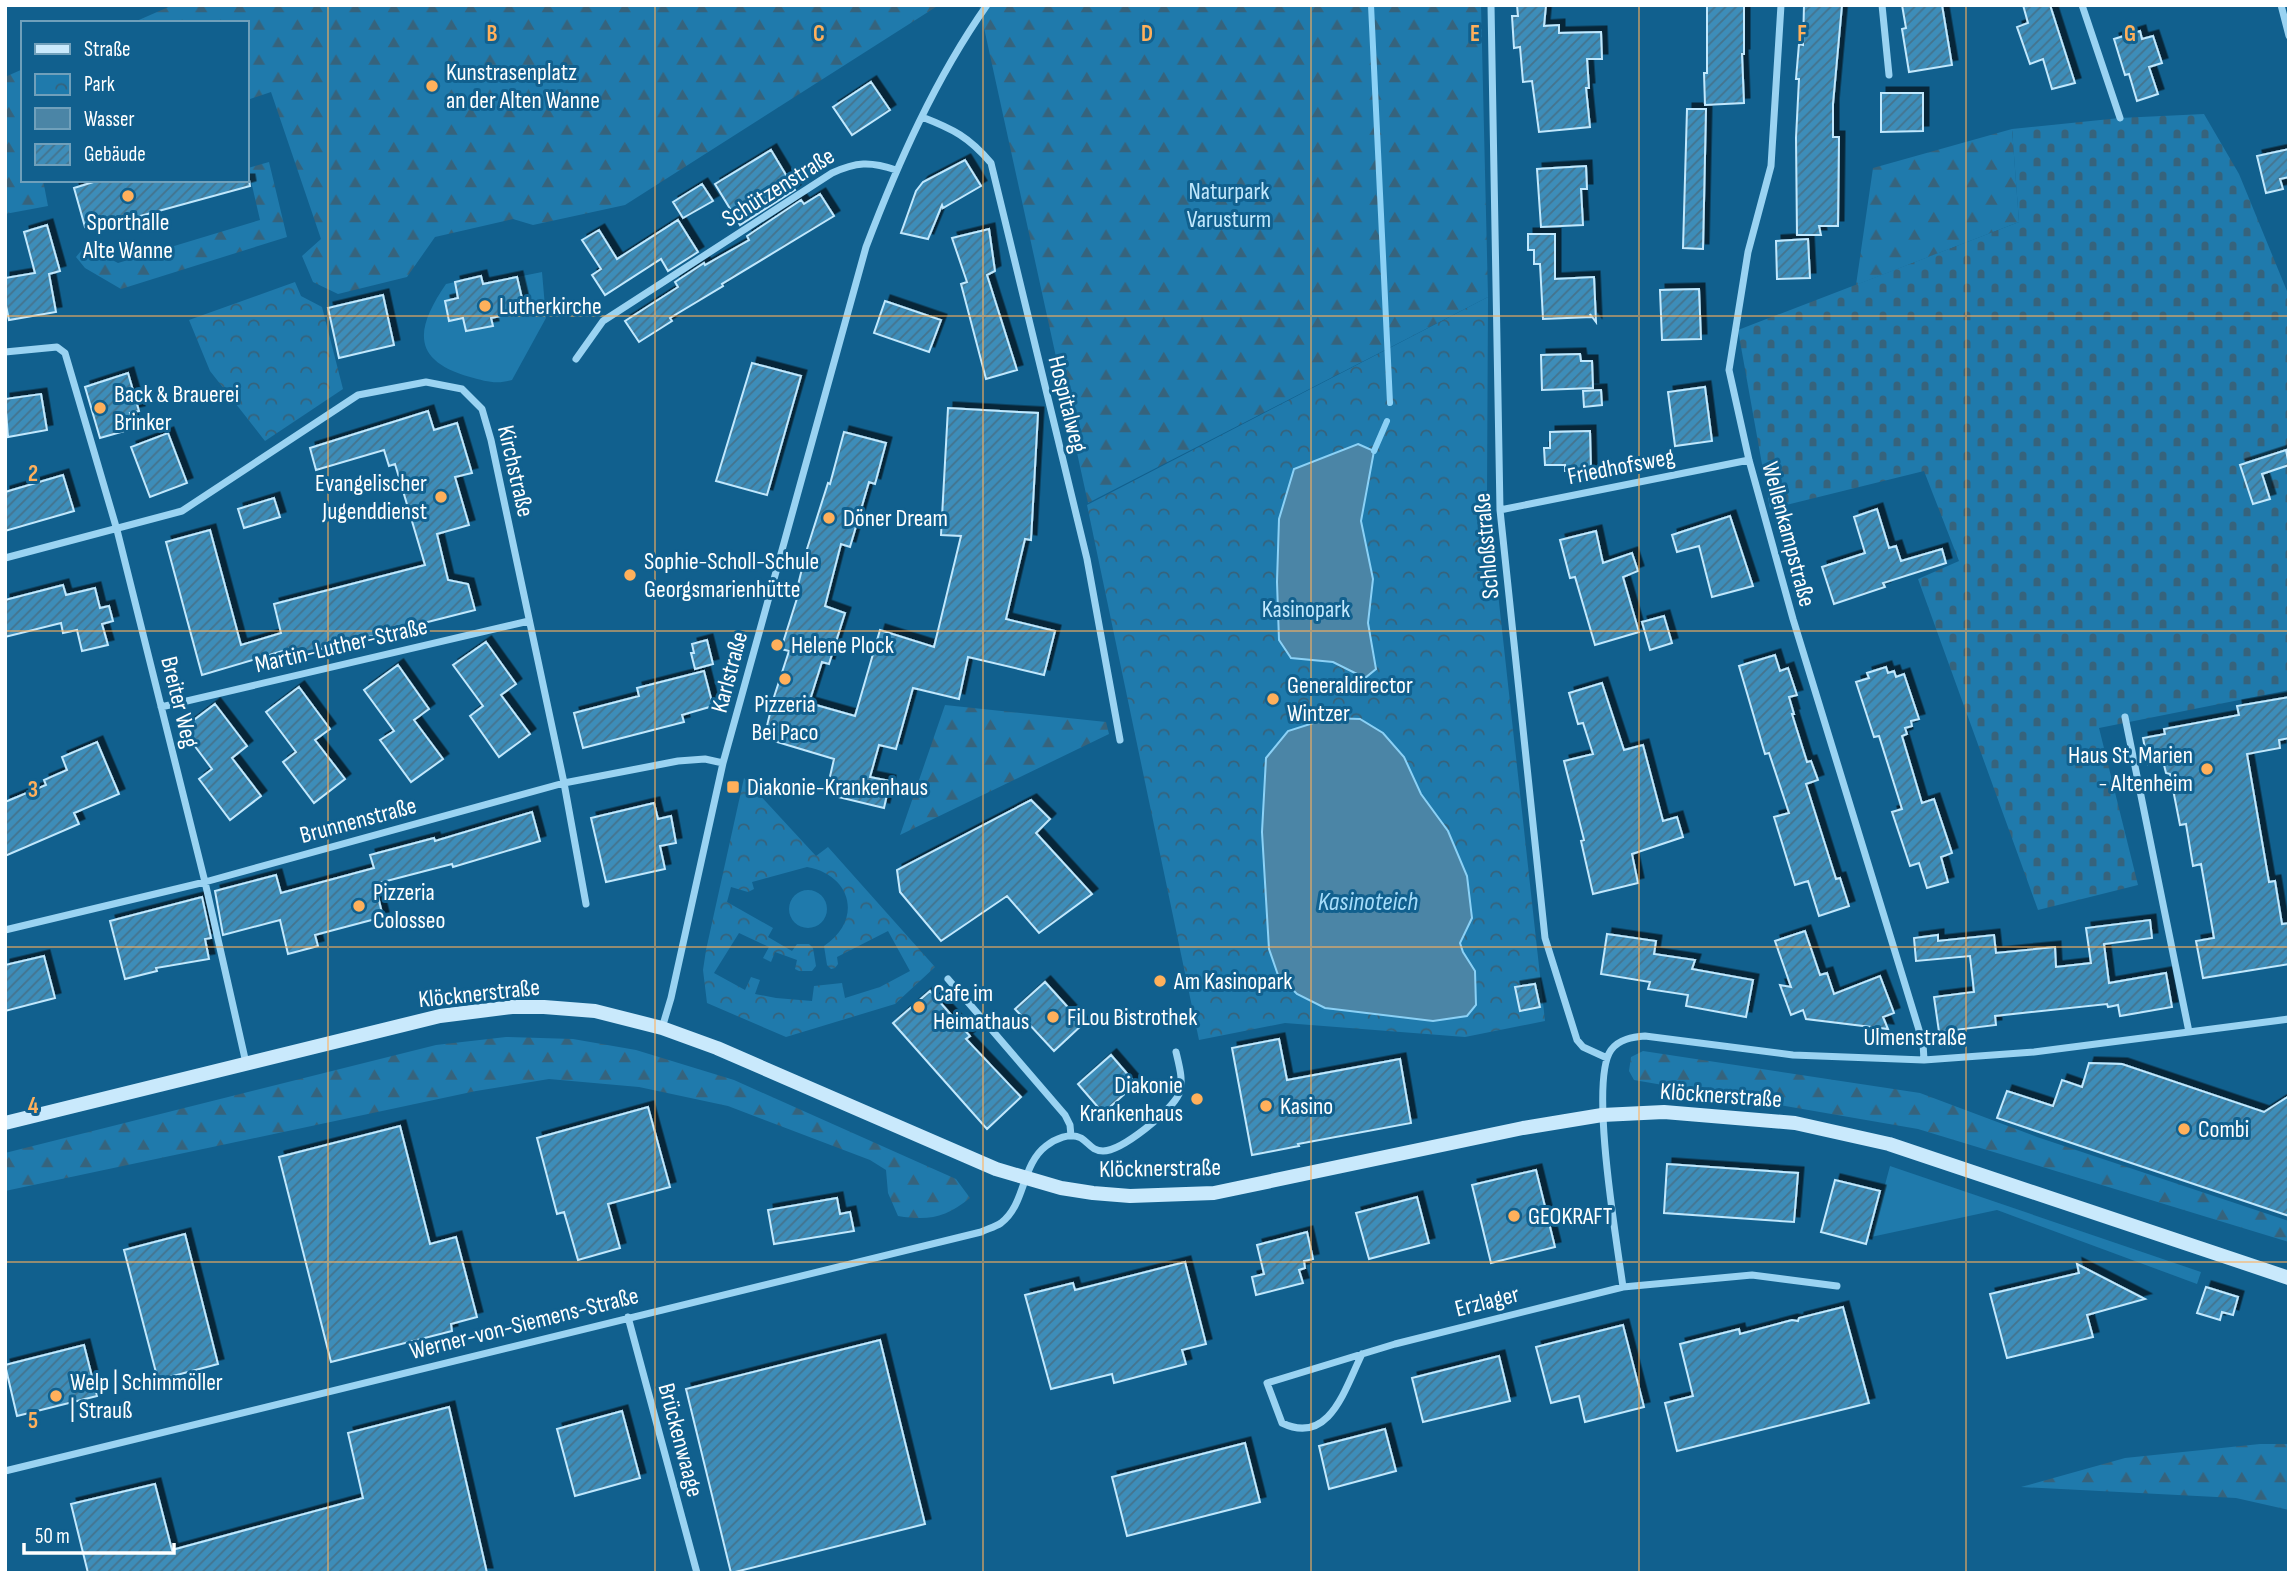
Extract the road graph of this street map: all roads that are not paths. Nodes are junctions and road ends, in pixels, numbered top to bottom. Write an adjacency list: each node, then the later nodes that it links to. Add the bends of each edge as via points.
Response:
1 (987, 5): 9 (street)
2 (1491, 5): 15 (street, Schloßstraße)
3 (1781, 5): 14 (street, Wellenkampstraße, via 1771,166 1748,252 1729,370)
4 (1882, 5): 8 (street)
5 (2082, 5): 10 (street)
6 (2281, 5): 7 (street)
7 (2289, 36)
8 (1889, 75)
9 (922, 117): 11 (street); 21 (street, Hospitalweg, via 974,142 991,163 1087,559)
10 (2120, 118)
11 (896, 170): 13 (street, Schützenstraße, via 853,163 832,173 603,321); 22 (street, Karlstraße, via 866,247)
12 (5, 352): 16 (street, Breiter Weg, via 57,347 65,353)
13 (576, 359)
14 (1749, 460): 15 (street, Friedhofsweg); 33 (street, Wellenkampstraße, via 1923,1043)
15 (1500, 510): 32 (street, Schloßstraße, via 1545,938 1577,1040)
16 (117, 530): 17 (street, Kirchstraße); 18 (street, Kirchstraße, via 183,511 358,395 426,382 462,389 482,409 491,440); 19 (street, Breiter Weg)
17 (5, 558)
18 (529, 621): 19 (street, Martin-Luther-Straße); 23 (street, Kirchstraße)
19 (161, 708): 24 (street, Breiter Weg)
20 (2125, 717): 30 (street)
21 (1120, 740)
22 (723, 763): 23 (street, Brunnenstraße, via 678,761); 29 (street, Karlstraße)
23 (564, 783): 24 (street, Brunnenstraße); 25 (street, Kirchstraße)
24 (205, 883): 26 (street, Brunnenstraße); 34 (street, Breiter Weg)
25 (586, 904)
26 (5, 930)
27 (948, 979): 37 (street, via 1065,1115)
28 (2289, 1019): 30 (street, Ulmenstraße)
29 (662, 1028): 34 (main road, Klöcknerstraße, via 595,1011 512,1007 440,1016); 38 (main road, Klöcknerstraße)
30 (2189, 1032): 33 (street, Ulmenstraße, via 2034,1052)
31 (1176, 1052): 37 (street, via 1179,1093 1131,1139 1100,1151)
32 (1607, 1058): 33 (street, Ulmenstraße, via 1621,1041 1645,1036 1793,1055); 35 (street)
33 (1924, 1060)
34 (246, 1063): 36 (main road, Klöcknerstraße)
35 (1602, 1115): 38 (main road, Klöcknerstraße, via 1214,1193 1130,1196 1061,1188); 39 (main road, Klöcknerstraße, via 1664,1112 1795,1123 1889,1144); 41 (street)
36 (5, 1123)
37 (1071, 1136): 38 (street, via 1048,1143 1037,1153)
38 (1025, 1178): 42 (street, Werner-von-Siemens-Straße, via 1015,1206 1001,1223 981,1232)
39 (2289, 1278)
40 (1837, 1286): 41 (street, Erzlager, via 1752,1275)
41 (1623, 1287): 43 (street, Erzlager)
42 (628, 1317): 44 (street, Werner-von-Siemens-Straße); 45 (street, Brückenwaage)
43 (1362, 1354): 43 (street, Erzlager, via 1332,1416 1296,1430 1282,1423 1267,1383)
44 (5, 1471)
45 (697, 1573)

